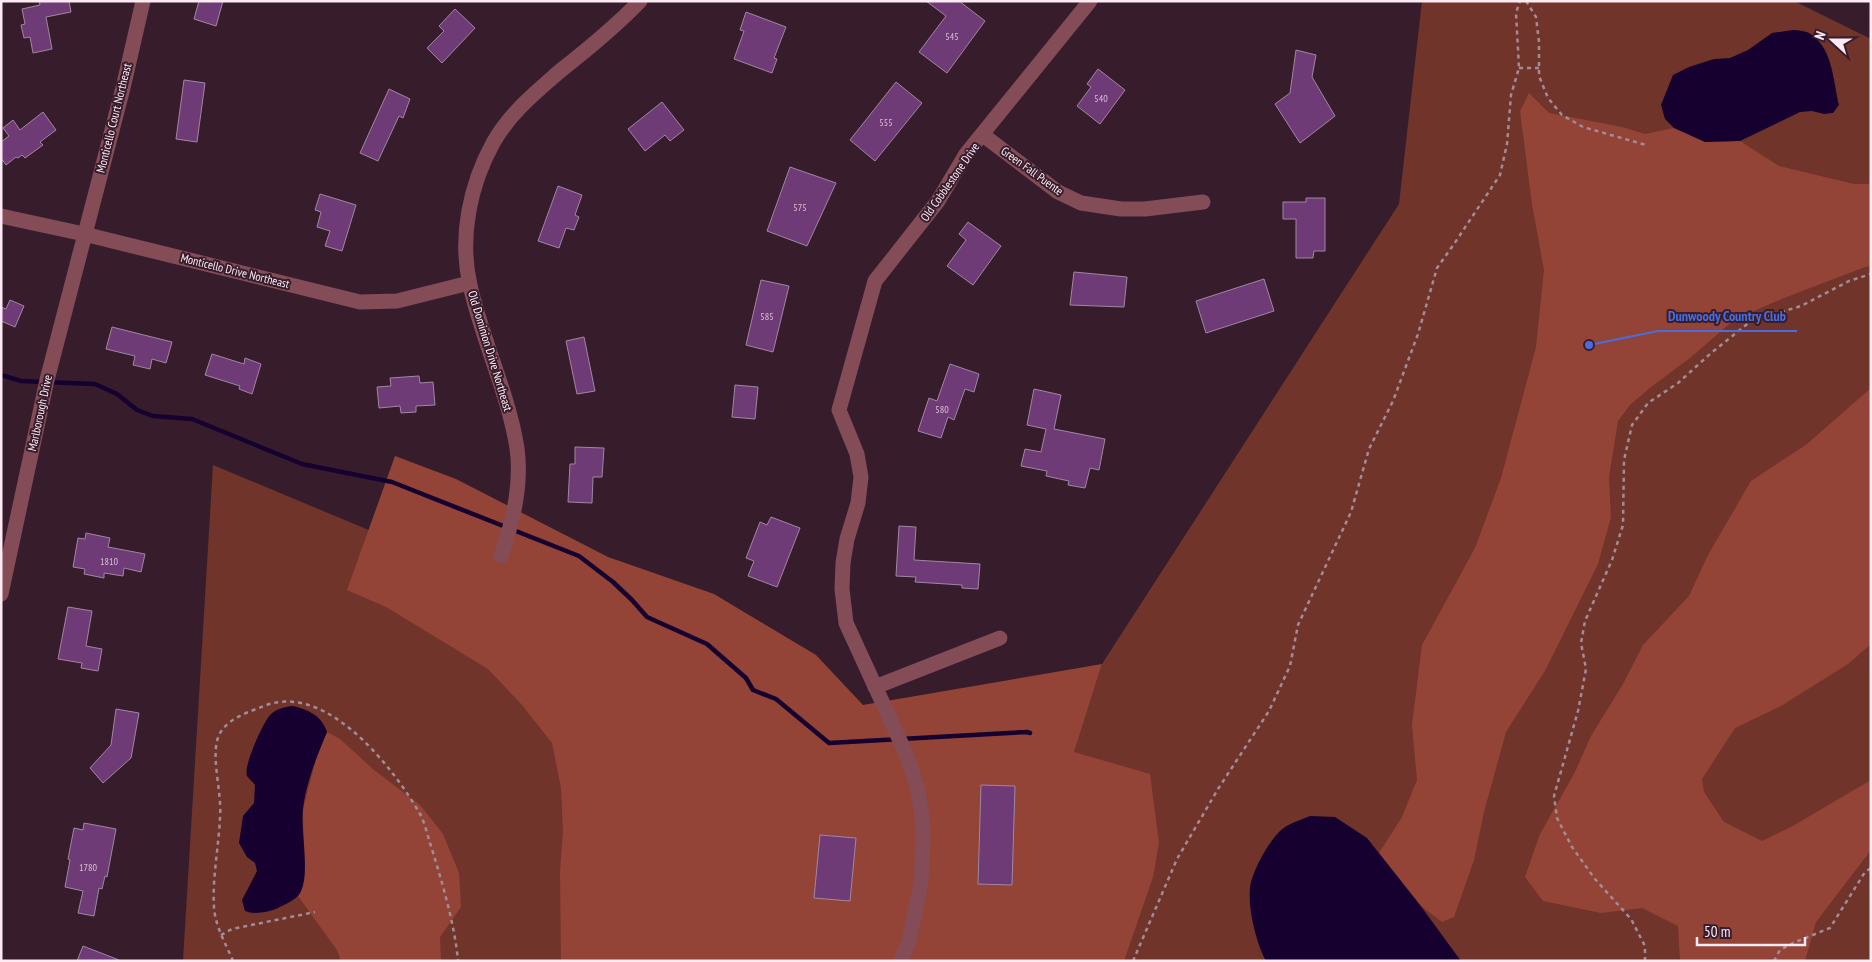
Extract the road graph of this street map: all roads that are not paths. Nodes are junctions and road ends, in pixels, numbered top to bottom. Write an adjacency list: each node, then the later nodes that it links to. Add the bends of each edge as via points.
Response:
1 (143, 1): 7 (street, Monticello Court Northeast)
2 (640, 1): 8 (street, Old Dominion Drive Northeast, via 526,100 494,142 478,174 469,209 466,244)
3 (1090, 1): 4 (street, Old Cobblestone Drive)
4 (984, 135): 5 (street, Green Fall Puente, via 1058,192 1081,203 1145,209); 12 (street, Old Cobblestone Drive, via 966,154 938,201 875,281 839,410 858,454 861,477 843,563 846,623)
5 (1203, 202)
6 (1, 216): 7 (street, Monticello Drive Northeast)
7 (84, 234): 8 (street, Monticello Drive Northeast, via 360,302 397,301); 10 (street, Marlborough Drive, via 47,380)
8 (469, 283): 9 (street, Old Dominion Drive Northeast, via 510,415 517,450 516,502)
9 (501, 556)
10 (1, 594)
11 (1000, 638): 12 (street)
12 (875, 687): 13 (street, via 910,764 918,789 923,833 921,882 909,940)
13 (901, 961)

